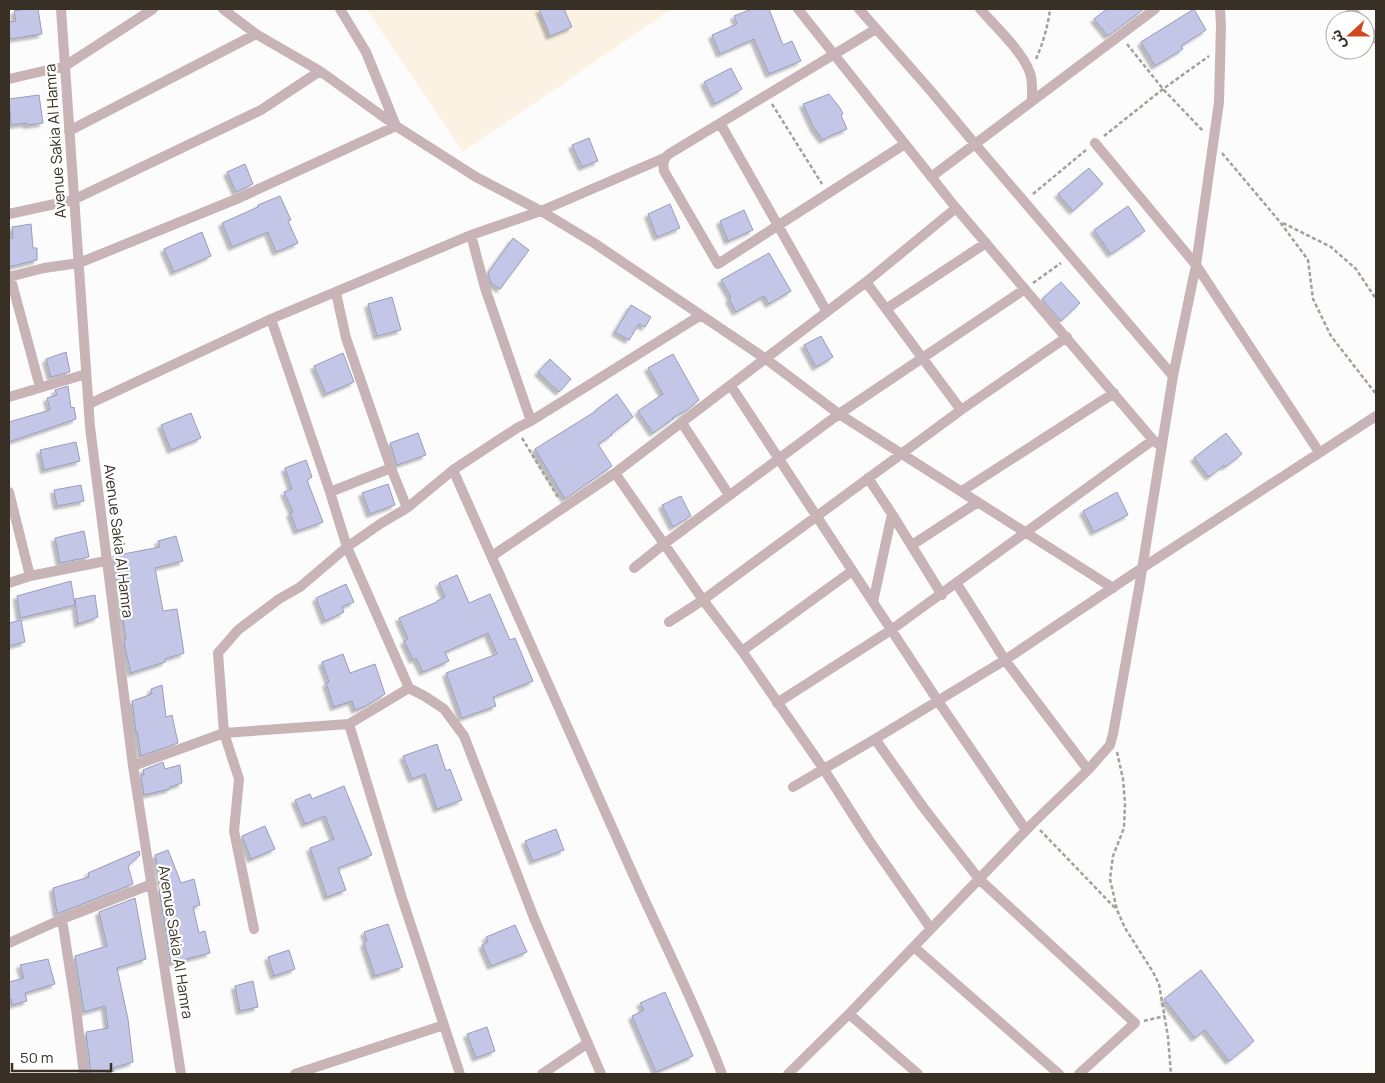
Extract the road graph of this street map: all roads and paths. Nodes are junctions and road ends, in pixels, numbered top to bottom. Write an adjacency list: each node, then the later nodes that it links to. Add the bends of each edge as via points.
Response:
1 (61, 9): 16 (street, Avenue Sakia Al Hamra)
2 (154, 9): 16 (street)
3 (223, 9): 12 (street)
4 (340, 9): 24 (street, via 366,52)
5 (798, 9): 15 (street)
6 (859, 9): 11 (street)
7 (980, 9): 18 (street)
8 (1050, 9): 18 (path, via 1042,45)
9 (1155, 9): 13 (street)
10 (1220, 9): 14 (street)
11 (876, 29): 15 (street); 29 (street)
12 (256, 34): 17 (street); 25 (street)
13 (1120, 35): 20 (path); 22 (street)
14 (1220, 47): 20 (path); 27 (street, via 1219,102)
15 (834, 54): 21 (street); 28 (street)
16 (65, 66): 19 (street); 25 (street, Avenue Sakia Al Hamra)
17 (320, 71): 24 (street); 33 (street, via 261,110)
18 (1030, 71): 22 (street)
19 (9, 79)
20 (1164, 89): 26 (path); 27 (path)
21 (766, 95): 23 (street); 32 (path)
22 (1032, 100): 29 (street)
23 (720, 123): 30 (street); 39 (street)
24 (396, 126): 36 (street, via 476,177); 43 (street, via 239,198)
25 (69, 131): 33 (street, Avenue Sakia Al Hamra)
26 (1095, 143): 34 (path); 44 (street)
27 (1213, 143): 38 (path); 44 (street)
28 (905, 144): 31 (street); 32 (street)
29 (974, 144): 31 (street); 34 (street)
30 (664, 158): 36 (street); 39 (street, via 664,171 718,264)
31 (931, 177): 35 (street)
32 (828, 194): 39 (street)
33 (73, 200): 37 (street); 43 (street, Avenue Sakia Al Hamra)
34 (1024, 202): 42 (street)
35 (956, 208): 41 (street); 46 (street)
36 (541, 211): 40 (street); 52 (street)
37 (9, 214)
38 (1280, 222): 49 (path, via 1331,247 1356,269); 62 (path, via 1308,260 1313,299 1331,336)
39 (778, 226): 51 (street)
40 (471, 236): 48 (street); 68 (street, via 485,288)
41 (986, 243): 47 (street); 50 (street)
42 (1070, 256): 47 (path); 58 (street)
43 (78, 263): 45 (street); 57 (street, Avenue Sakia Al Hamra)
44 (1196, 265): 58 (street); 73 (street)
45 (9, 276): 60 (street)
46 (866, 282): 50 (street); 51 (street)
47 (1025, 289): 54 (street); 55 (street)
48 (336, 293): 53 (street); 76 (street, via 346,338)
49 (1376, 299)
50 (886, 309): 55 (street)
51 (827, 312): 56 (street)
52 (701, 315): 56 (street); 68 (street)
53 (271, 319): 64 (street); 82 (street)
54 (1067, 337): 61 (street); 65 (street)
55 (922, 357): 65 (street); 66 (street)
56 (766, 359): 59 (street); 66 (street)
57 (86, 374): 60 (street); 64 (street, Avenue Sakia Al Hamra)
58 (1173, 376): 72 (street)
59 (730, 386): 69 (street); 75 (street)
60 (40, 387): 63 (street)
61 (1114, 393): 71 (street); 80 (street)
62 (1376, 394)
63 (9, 397)
64 (88, 404): 94 (street, Avenue Sakia Al Hamra)
65 (961, 410): 74 (street)
66 (839, 414): 74 (street); 75 (street)
67 (1376, 416): 73 (street)
68 (531, 420): 70 (street)
69 (682, 423): 78 (street); 83 (street)
70 (516, 428): 77 (street); 85 (path)
71 (1154, 440): 72 (street); 89 (street)
72 (1162, 447): 96 (street)
73 (1319, 452): 96 (street)
74 (902, 453): 79 (street); 80 (street)
75 (779, 459): 83 (street); 88 (street)
76 (391, 468): 82 (street); 86 (street)
77 (453, 470): 86 (street); 93 (street)
78 (616, 472): 85 (street); 90 (street)
79 (868, 478): 87 (street); 88 (street)
80 (962, 491): 84 (street)
81 (9, 492): 98 (street)
82 (330, 492): 92 (street)
83 (730, 495): 90 (street)
84 (978, 502): 89 (street); 91 (street)
85 (564, 507): 93 (street)
86 (408, 508): 92 (street)
87 (892, 514): 91 (street); 104 (street)
88 (817, 516): 97 (street); 103 (street)
89 (1027, 533): 100 (street); 101 (street)
90 (664, 544): 95 (street); 103 (street)
91 (912, 545): 102 (street)
92 (347, 547): 109 (street); 113 (street, via 300,587 278,599 238,630 218,653)
93 (492, 556): 140 (street, via 678,968)
94 (106, 561): 98 (street); 116 (street, Avenue Sakia Al Hamra)
95 (634, 568)
96 (1142, 568): 101 (street); 114 (street)
97 (852, 571): 104 (street); 107 (street)
98 (30, 576): 99 (street)
99 (9, 583)
100 (957, 584): 102 (street); 108 (street)
101 (1113, 588): 108 (street)
102 (942, 595): 106 (street)
103 (703, 600): 105 (street); 107 (street)
104 (873, 602): 106 (street)
105 (669, 622)
106 (891, 630): 110 (street); 111 (street)
107 (742, 650): 111 (street)
108 (1005, 660): 110 (street); 118 (street)
109 (409, 688): 112 (street); 133 (street, via 444,709 464,736 534,918)
110 (938, 701): 115 (street); 120 (street)
111 (777, 703): 117 (street)
112 (348, 724): 113 (street); 132 (street)
113 (224, 733): 116 (street); 125 (street, via 239,779 234,831)
114 (1113, 734): 118 (street, via 1110,745); 123 (path, via 1125,804 1124,828 1113,856 1110,879)
115 (875, 739): 117 (street); 121 (street)
116 (133, 766): 122 (street, Avenue Sakia Al Hamra)
117 (823, 768): 119 (street); 126 (street)
118 (1088, 770): 120 (street)
119 (793, 787)
120 (1030, 826): 121 (street); 123 (path)
121 (979, 879): 126 (street); 131 (street)
122 (152, 884): 124 (street); 135 (street, Avenue Sakia Al Hamra)
123 (1117, 910): 130 (path, via 1159,984)
124 (62, 919): 127 (street); 134 (street)
125 (254, 929)
126 (931, 929): 128 (street)
127 (9, 943)
128 (914, 947): 129 (street); 143 (street)
129 (849, 1014): 141 (street); 142 (street)
130 (1165, 1016): 131 (path); 145 (path)
131 (1135, 1023): 144 (street)
132 (444, 1025): 136 (street); 137 (street)
133 (588, 1043): 138 (street); 139 (street)
134 (84, 1074)
135 (181, 1074)
136 (295, 1074)
137 (460, 1074)
138 (542, 1074)
139 (601, 1074)
140 (722, 1074)
141 (788, 1074)
142 (918, 1074)
143 (1059, 1074)
144 (1079, 1074)
145 (1171, 1074)

